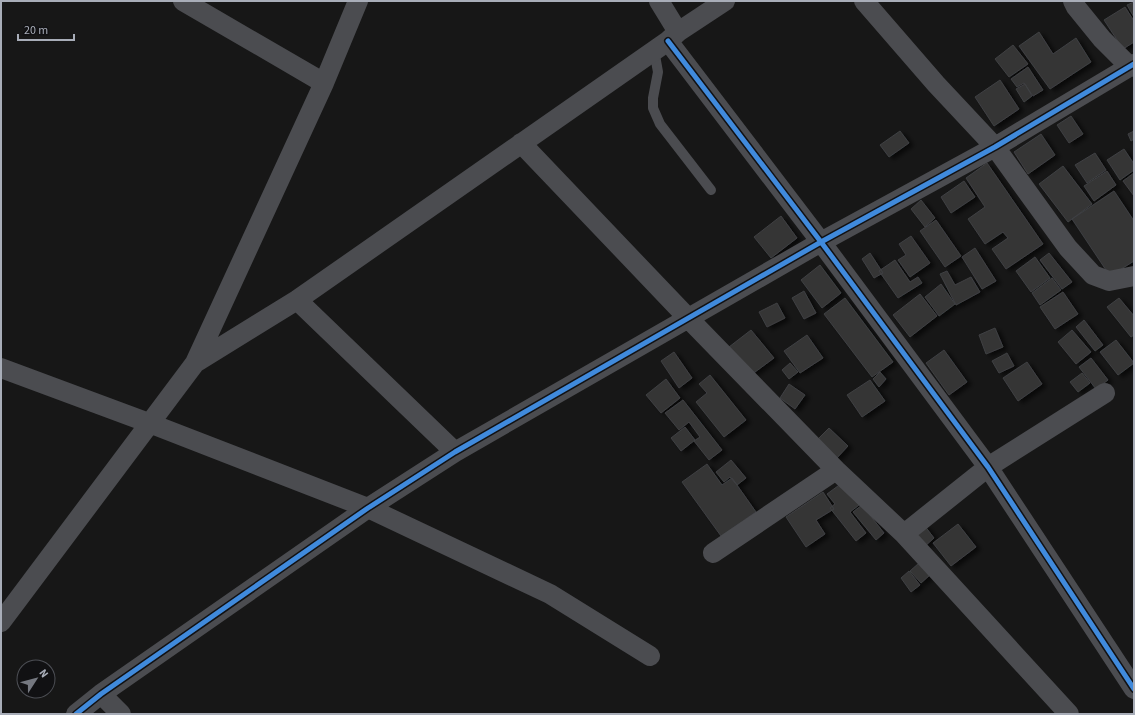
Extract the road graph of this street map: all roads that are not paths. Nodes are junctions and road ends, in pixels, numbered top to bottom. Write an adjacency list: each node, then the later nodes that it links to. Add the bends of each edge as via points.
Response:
1 (183, 1): 9 (street)
2 (358, 1): 9 (street)
3 (659, 1): 7 (street)
4 (725, 1): 7 (street)
5 (864, 1): 11 (street)
6 (1073, 1): 8 (street, via 1102,39)
7 (667, 41): 10 (street); 12 (lane, via 658,72 653,108 660,124); 13 (street)
8 (1132, 66): 11 (street)
9 (324, 83): 17 (street)
10 (521, 143): 15 (street); 16 (street)
11 (995, 147): 13 (street); 14 (street, via 1068,248 1093,276 1109,282)
12 (711, 190)
13 (821, 242): 16 (street); 22 (street)
14 (1134, 276)
15 (297, 300): 17 (street); 21 (street)
16 (688, 318): 21 (street); 23 (street)
17 (195, 363): 20 (street)
18 (1, 368): 20 (street)
19 (1105, 393): 22 (street)
20 (150, 423): 24 (street); 27 (street)
21 (455, 452): 24 (street)
22 (988, 467): 25 (street); 29 (street)
23 (836, 470): 25 (street); 26 (street)
24 (368, 508): 28 (street, via 550,594); 30 (street)
25 (904, 534): 33 (street)
26 (713, 554)
27 (1, 622)
28 (650, 656)
29 (1134, 689)
30 (101, 694): 31 (street); 32 (street)
31 (76, 714)
32 (121, 714)
33 (1069, 714)

